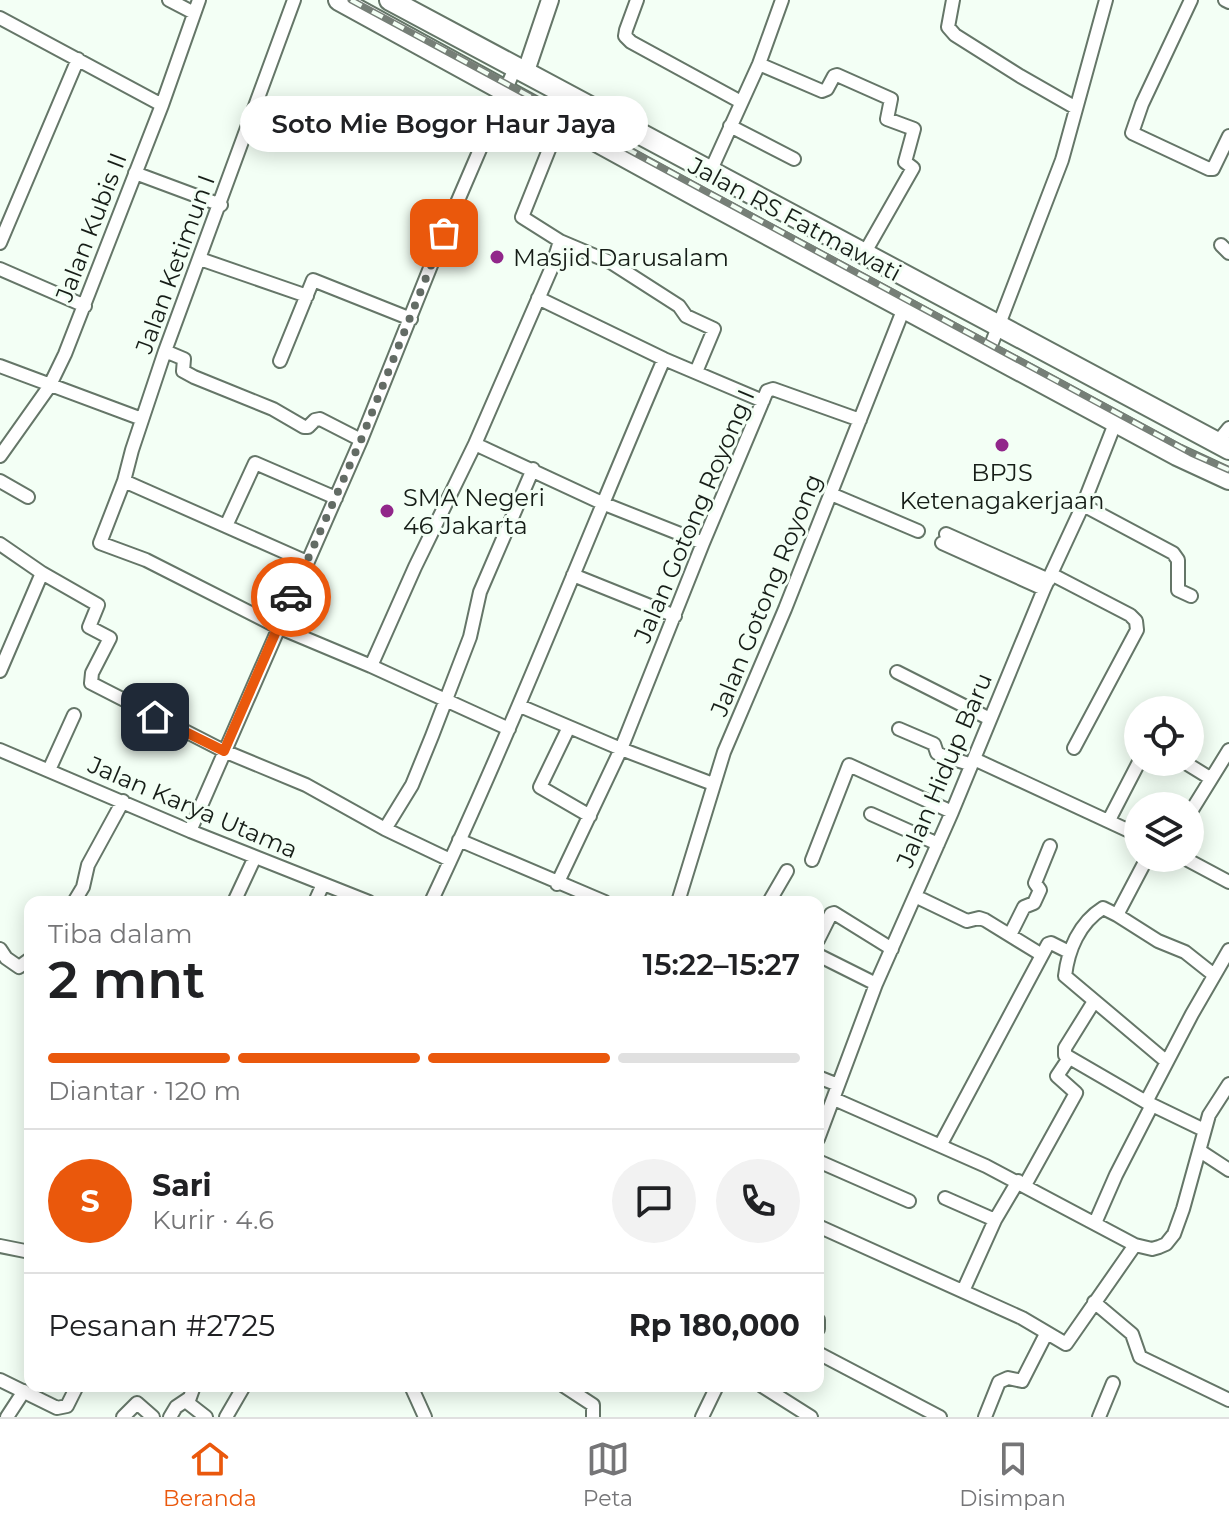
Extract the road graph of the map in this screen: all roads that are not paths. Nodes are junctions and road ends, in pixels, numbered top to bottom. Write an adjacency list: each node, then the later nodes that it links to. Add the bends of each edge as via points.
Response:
1 (169, 0): 11 (street)
2 (294, 0): 26 (street, Jalan Ketimun I)
3 (339, 0): 16 (main road, Jalan RS Fatmawati)
4 (390, 0): 15 (main road, Jalan RS Fatmawati)
5 (550, 0): 15 (street)
6 (637, 0): 17 (street, via 625,36 631,42)
7 (782, 0): 14 (street)
8 (953, 0): 19 (street, via 948,27 955,35)
9 (1106, 0): 19 (street)
10 (1191, 0): 22 (street, via 1132,133 1209,169)
11 (196, 6): 18 (street, Jalan Kubis II)
12 (2, 23): 13 (street)
13 (78, 59): 18 (street); 28 (street)
14 (759, 64): 17 (street); 29 (street, via 822,91 837,75 891,99 887,119 914,129 905,162 913,168)
15 (520, 71): 16 (street); 24 (main road, Jalan RS Fatmawati)
16 (504, 92): 20 (main road, Jalan RS Fatmawati); 36 (street)
17 (741, 102): 21 (street)
18 (162, 105): 25 (street, Jalan Kubis II)
19 (1076, 108): 37 (street, via 1062,160)
20 (560, 122): 27 (street, via 522,217); 35 (main road, Jalan RS Fatmawati)
21 (730, 126): 23 (street); 24 (street)
22 (1229, 136)
23 (794, 159)
24 (710, 172): 29 (main road, Jalan RS Fatmawati)
25 (135, 173): 26 (street); 34 (street, Jalan Kubis II)
26 (221, 205): 30 (street, Jalan Ketimun I)
27 (560, 241): 33 (street); 43 (street, via 612,263 679,306 686,316 714,329)
28 (0, 243)
29 (864, 254): 37 (main road, Jalan RS Fatmawati)
30 (200, 259): 32 (street); 38 (street, Jalan Ketimun I)
31 (0, 269): 34 (street)
32 (307, 296): 36 (street, via 317,279); 41 (street)
33 (538, 298): 40 (street); 51 (street)
34 (85, 306): 44 (street, Jalan Kubis II)
35 (904, 308): 39 (main road, Jalan RS Fatmawati); 47 (street, Jalan Gotong Royong)
36 (411, 319): 49 (street)
37 (998, 328): 39 (street); 50 (main road, Jalan RS Fatmawati)
38 (165, 351): 46 (street, Jalan Ketimun I); 49 (street, via 184,359 183,371 304,427 320,419)
39 (988, 353): 48 (main road, Jalan RS Fatmawati)
40 (664, 359): 43 (street); 60 (street)
41 (280, 361)
42 (0, 366): 44 (street)
43 (696, 372): 45 (street)
44 (45, 384): 46 (street); 52 (street, Jalan Kubis II)
45 (763, 401): 47 (street, Jalan Gotong Royong I, via 773,389); 65 (street, Jalan Gotong Royong I)
46 (142, 419): 56 (street, Jalan Ketimun I)
47 (860, 420): 57 (street, Jalan Gotong Royong)
48 (1116, 421): 54 (main road, Jalan RS Fatmawati); 61 (street, Jalan Hidup Baru)
49 (361, 440): 59 (street)
50 (1225, 440)
51 (475, 444): 53 (street); 74 (street)
52 (0, 456)
53 (533, 469): 60 (street); 77 (street, via 480,592)
54 (1229, 479)
55 (0, 481): 58 (street)
56 (124, 481): 62 (street); 73 (street, Jalan Ketimun I, via 100,543 146,560)
57 (831, 494): 63 (street); 94 (street, Jalan Gotong Royong)
58 (28, 497)
59 (336, 498): 62 (street, via 255,463); 67 (street)
60 (602, 503): 65 (street); 69 (street)
61 (1083, 505): 70 (street, Jalan Hidup Baru); 71 (street, via 1173,553 1178,560 1178,590)
62 (226, 526): 67 (street)
63 (918, 531)
64 (944, 538): 70 (street)
65 (703, 543): 72 (street, Jalan Gotong Royong I)
66 (0, 544): 68 (street)
67 (307, 562): 73 (street)
68 (42, 573): 75 (street); 88 (street, via 98,605 89,627 110,638 91,683)
69 (573, 575): 72 (street); 78 (street)
70 (1048, 581): 80 (street, Jalan Hidup Baru); 84 (street, via 1130,615 1137,625)
71 (1191, 596)
72 (675, 616): 85 (street, Jalan Gotong Royong I)
73 (278, 627): 74 (street); 88 (street)
74 (371, 666): 77 (street)
75 (0, 671)
76 (897, 672): 80 (street)
77 (446, 700): 82 (street); 102 (street, via 412,785)
78 (520, 706): 81 (street); 82 (street)
79 (74, 715): 90 (street)
80 (990, 719): 89 (street, Jalan Hidup Baru)
81 (569, 727): 85 (street); 99 (street, via 540,787)
82 (509, 729): 104 (street)
83 (899, 729): 89 (street, via 934,744 942,756)
84 (1074, 748)
85 (621, 749): 94 (street); 99 (street, Jalan Gotong Royong I)
86 (0, 750): 90 (street, Jalan Karya Utama)
87 (1229, 750): 93 (street)
88 (224, 751): 102 (street, via 306,785); 103 (street)
89 (972, 762): 97 (street, Jalan Hidup Baru); 100 (street)
90 (49, 770): 96 (street, Jalan Karya Utama)
91 (1204, 774): 93 (street)
92 (1132, 776): 100 (street)
93 (1210, 778): 95 (street)
94 (713, 784): 122 (street, Jalan Gotong Royong)
95 (1202, 792)
96 (123, 801): 103 (street, Jalan Karya Utama); 116 (street)
97 (952, 812): 105 (street, Jalan Hidup Baru); 109 (street, via 849,765)
98 (871, 814): 105 (street)
99 (590, 816): 115 (street, Jalan Gotong Royong I)
100 (1109, 820): 101 (street)
101 (1124, 828)
102 (385, 829): 108 (street)
103 (190, 831): 107 (street, Jalan Karya Utama)
104 (459, 840): 108 (street); 115 (street)
105 (938, 844): 124 (street, Jalan Hidup Baru)
106 (1050, 846): 127 (street, via 1035,883 1040,890)
107 (255, 857): 114 (street, Jalan Karya Utama); 117 (street)
108 (450, 860): 120 (street)
109 (812, 860)
110 (1204, 869): 113 (street)
111 (787, 871): 123 (street)
112 (1140, 872): 125 (street)
113 (1229, 882)
114 (323, 884): 118 (street); 119 (street, Jalan Karya Utama)
115 (557, 884): 121 (street)
116 (78, 896)
117 (237, 896)
118 (318, 896)
119 (354, 896)
120 (434, 896)
121 (589, 896)
122 (680, 896)
123 (772, 896)
124 (915, 896): 127 (street, via 967,921 985,920); 129 (street, Jalan Hidup Baru)
125 (1117, 915): 131 (street, via 1107,908 1099,910); 135 (street, via 1185,952)
126 (824, 928): 129 (street, via 834,913)
127 (1010, 935): 132 (street)
128 (0, 949): 134 (street, via 6,958)
129 (892, 949): 136 (street, Jalan Hidup Baru)
130 (1229, 950): 135 (street)
131 (1069, 952): 132 (street, via 1049,943); 137 (street, via 1065,976)
132 (1042, 955): 147 (street)
133 (824, 958): 136 (street)
134 (24, 963)
135 (1214, 975): 139 (street)
136 (876, 984): 142 (street, Jalan Hidup Baru)
137 (1093, 1003): 138 (street, via 1065,1048); 139 (street)
138 (1069, 1058): 144 (street); 151 (street, via 1057,1076 1076,1093)
139 (1167, 1062): 144 (street)
140 (824, 1079): 142 (street)
141 (1229, 1084): 146 (street)
142 (838, 1085): 143 (street, Jalan Hidup Baru)
143 (834, 1099): 145 (street, Jalan Hidup Baru); 147 (street)
144 (1149, 1103): 146 (street); 155 (street)
145 (824, 1124)
146 (1204, 1130): 148 (street)
147 (941, 1144): 151 (street)
148 (1200, 1151): 150 (street); 158 (street, via 1174,1234 1166,1244)
149 (824, 1164): 153 (street)
150 (1229, 1170)
151 (1021, 1183): 154 (street); 155 (street)
152 (945, 1198): 154 (street)
153 (909, 1201)
154 (995, 1220): 160 (street)
155 (1095, 1223): 158 (street)
156 (824, 1229): 160 (street)
157 (0, 1246): 159 (street)
158 (1140, 1247): 161 (street)
159 (24, 1251)
160 (963, 1291): 162 (street)
161 (1094, 1302): 162 (street, via 1066,1344); 176 (street, via 1132,1334 1140,1357)
162 (1046, 1334): 188 (street, via 1022,1381 999,1382)
163 (824, 1356): 187 (street)
164 (0, 1380): 166 (street)
165 (1113, 1383): 189 (street)
166 (24, 1391): 177 (street)
167 (26, 1392): 168 (street, via 63,1408)
168 (74, 1392)
169 (191, 1392): 175 (street)
170 (241, 1392): 182 (street)
171 (414, 1392): 183 (street)
172 (573, 1392): 184 (street, via 593,1405)
173 (714, 1392): 185 (street)
174 (771, 1392): 186 (street)
175 (188, 1399): 180 (street); 181 (street, via 190,1407)
176 (1229, 1400)
177 (13, 1415)
178 (123, 1417): 179 (street, via 137,1403)
179 (153, 1417)
180 (170, 1417)
181 (206, 1417)
182 (226, 1417)
183 (425, 1417)
184 (593, 1417)
185 (702, 1417)
186 (811, 1417)
187 (940, 1417)
188 (985, 1417)
189 (1099, 1417)

